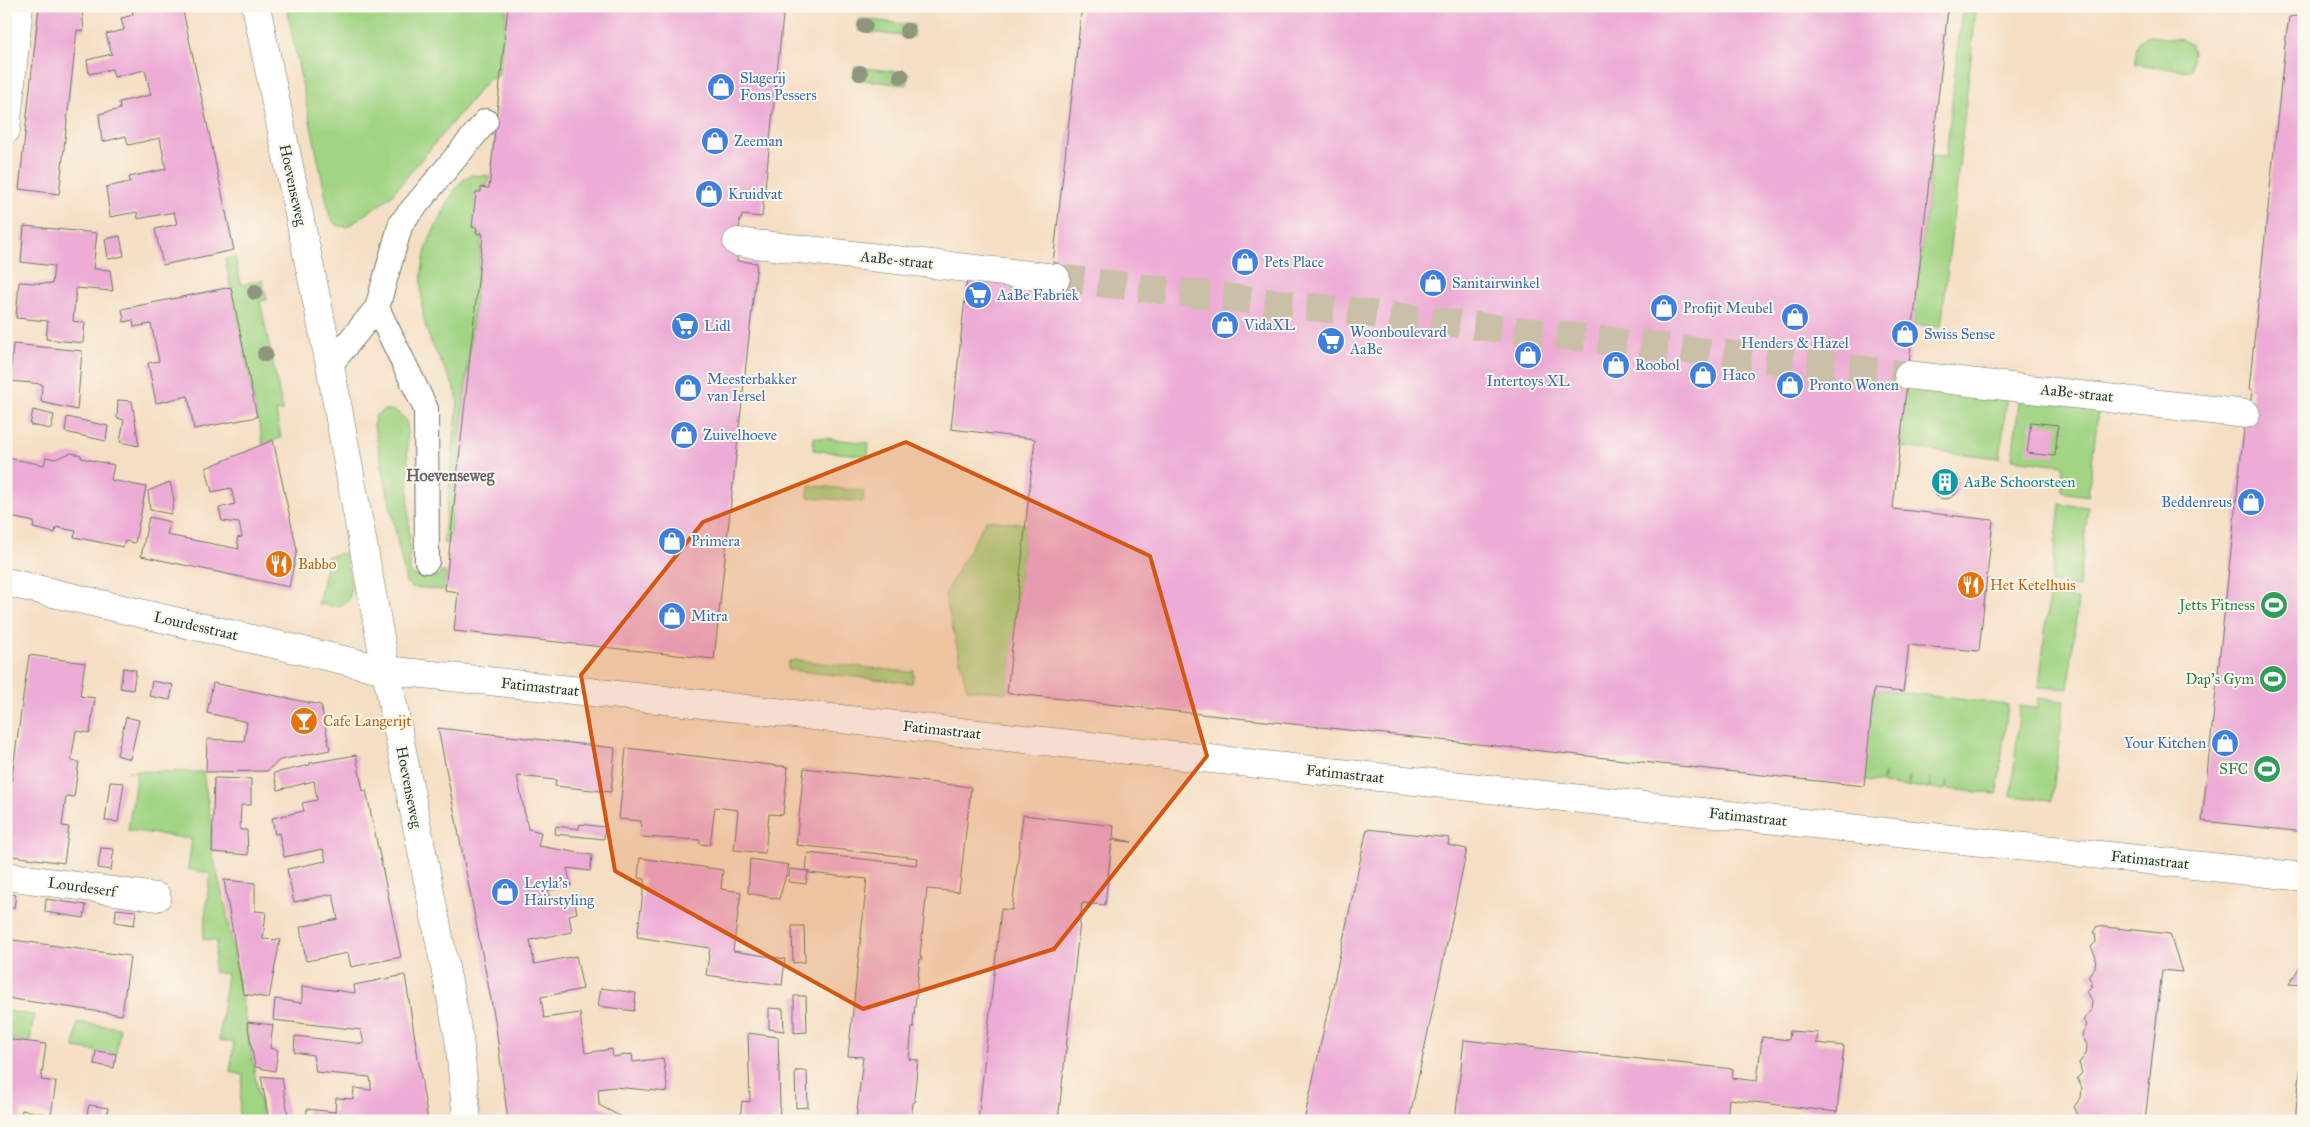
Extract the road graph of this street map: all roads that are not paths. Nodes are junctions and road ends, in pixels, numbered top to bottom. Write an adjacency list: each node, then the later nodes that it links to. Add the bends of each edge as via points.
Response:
1 (19, 6): 4 (street)
2 (256, 6): 8 (street, Hoevenseweg)
3 (486, 121): 7 (lane, via 401,222)
4 (6, 130)
5 (737, 242): 6 (street, AaBe-straat)
6 (1056, 278)
7 (376, 308): 8 (lane); 11 (lane, via 426,409)
8 (330, 365): 13 (street, Hoevenseweg)
9 (1908, 374): 10 (street, AaBe-straat)
10 (2246, 414)
11 (427, 561)
12 (6, 582): 13 (street, Lourdesstraat)
13 (386, 670): 15 (street, Fatimastraat); 17 (street, Hoevenseweg, via 458,1038)
14 (6, 876): 16 (street, Lourdeserf)
15 (2304, 877)
16 (157, 897)
17 (467, 1121)

